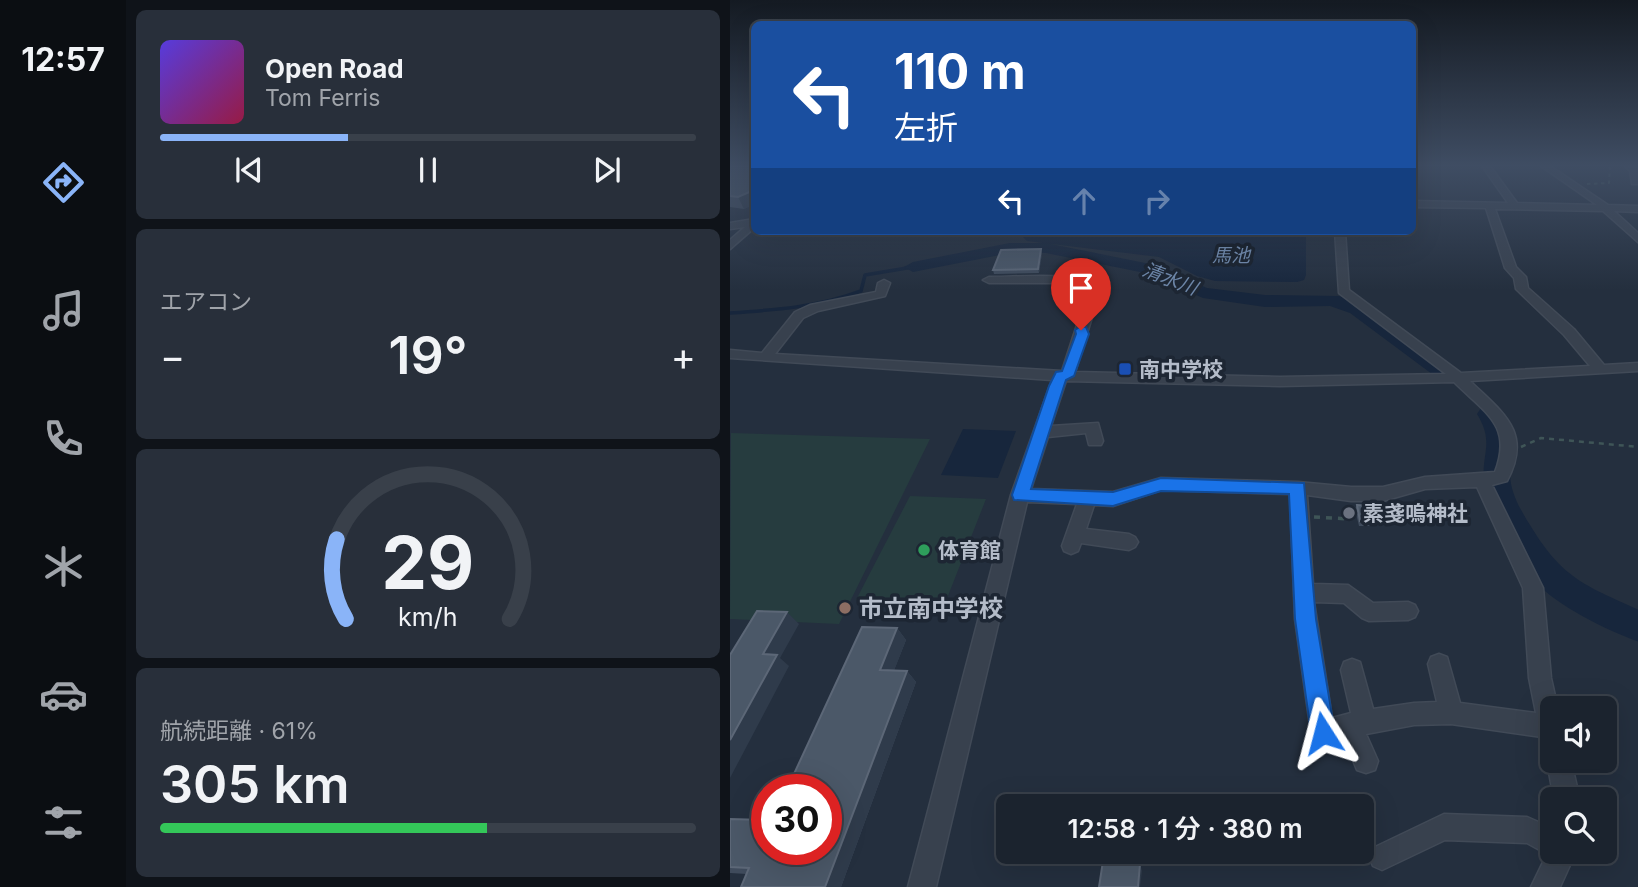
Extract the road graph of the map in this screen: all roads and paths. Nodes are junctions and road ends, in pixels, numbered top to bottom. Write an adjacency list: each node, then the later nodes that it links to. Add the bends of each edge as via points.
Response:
1 (1490, 207): 18 (street, via 1522,289 1569,332)
2 (1533, 207): 3 (street)
3 (1608, 209): 4 (street); 11 (street)
4 (1638, 209)
5 (730, 219): 6 (street)
6 (751, 221)
7 (751, 222): 9 (street)
8 (751, 224): 12 (street)
9 (730, 226)
10 (1340, 235): 20 (street, via 1343,291)
11 (1638, 240)
12 (730, 246)
13 (989, 280): 19 (street, via 1096,285)
14 (884, 283): 16 (street, via 880,294 814,308 799,316)
15 (730, 354): 16 (street)
16 (765, 357): 19 (street)
17 (1638, 368): 18 (street)
18 (1600, 369): 20 (street)
19 (1064, 376): 20 (street, via 1236,381); 21 (street)
20 (1458, 378): 23 (street, via 1504,423)
21 (1041, 432): 22 (street, via 1093,427); 27 (street)
22 (1095, 441)
23 (1510, 447): 24 (path, via 1516,449 1541,438); 25 (street, via 1508,461)
24 (1638, 447)
25 (1492, 479): 26 (street, via 1425,484 1383,494); 36 (street, via 1533,588)
26 (1298, 488): 28 (street, via 1161,484 1113,499); 29 (street)
27 (1020, 495): 28 (street); 44 (street)
28 (1087, 499): 31 (street, via 1073,540)
29 (1300, 516): 30 (path); 32 (street)
30 (1349, 519)
31 (1129, 542)
32 (1304, 593): 33 (street, via 1348,594 1369,612); 38 (street, via 1305,619)
33 (1408, 611)
34 (1439, 664): 37 (street)
35 (1352, 670): 38 (street)
36 (1544, 696)
37 (1451, 713): 38 (street, via 1414,714); 39 (street)
38 (1344, 727): 40 (street)
39 (1540, 728)
40 (1366, 761)
41 (1540, 835): 42 (street, via 1527,830 1455,826 1436,829)
42 (1382, 857)
43 (1557, 864): 45 (street)
44 (922, 887)
45 (1546, 887)

